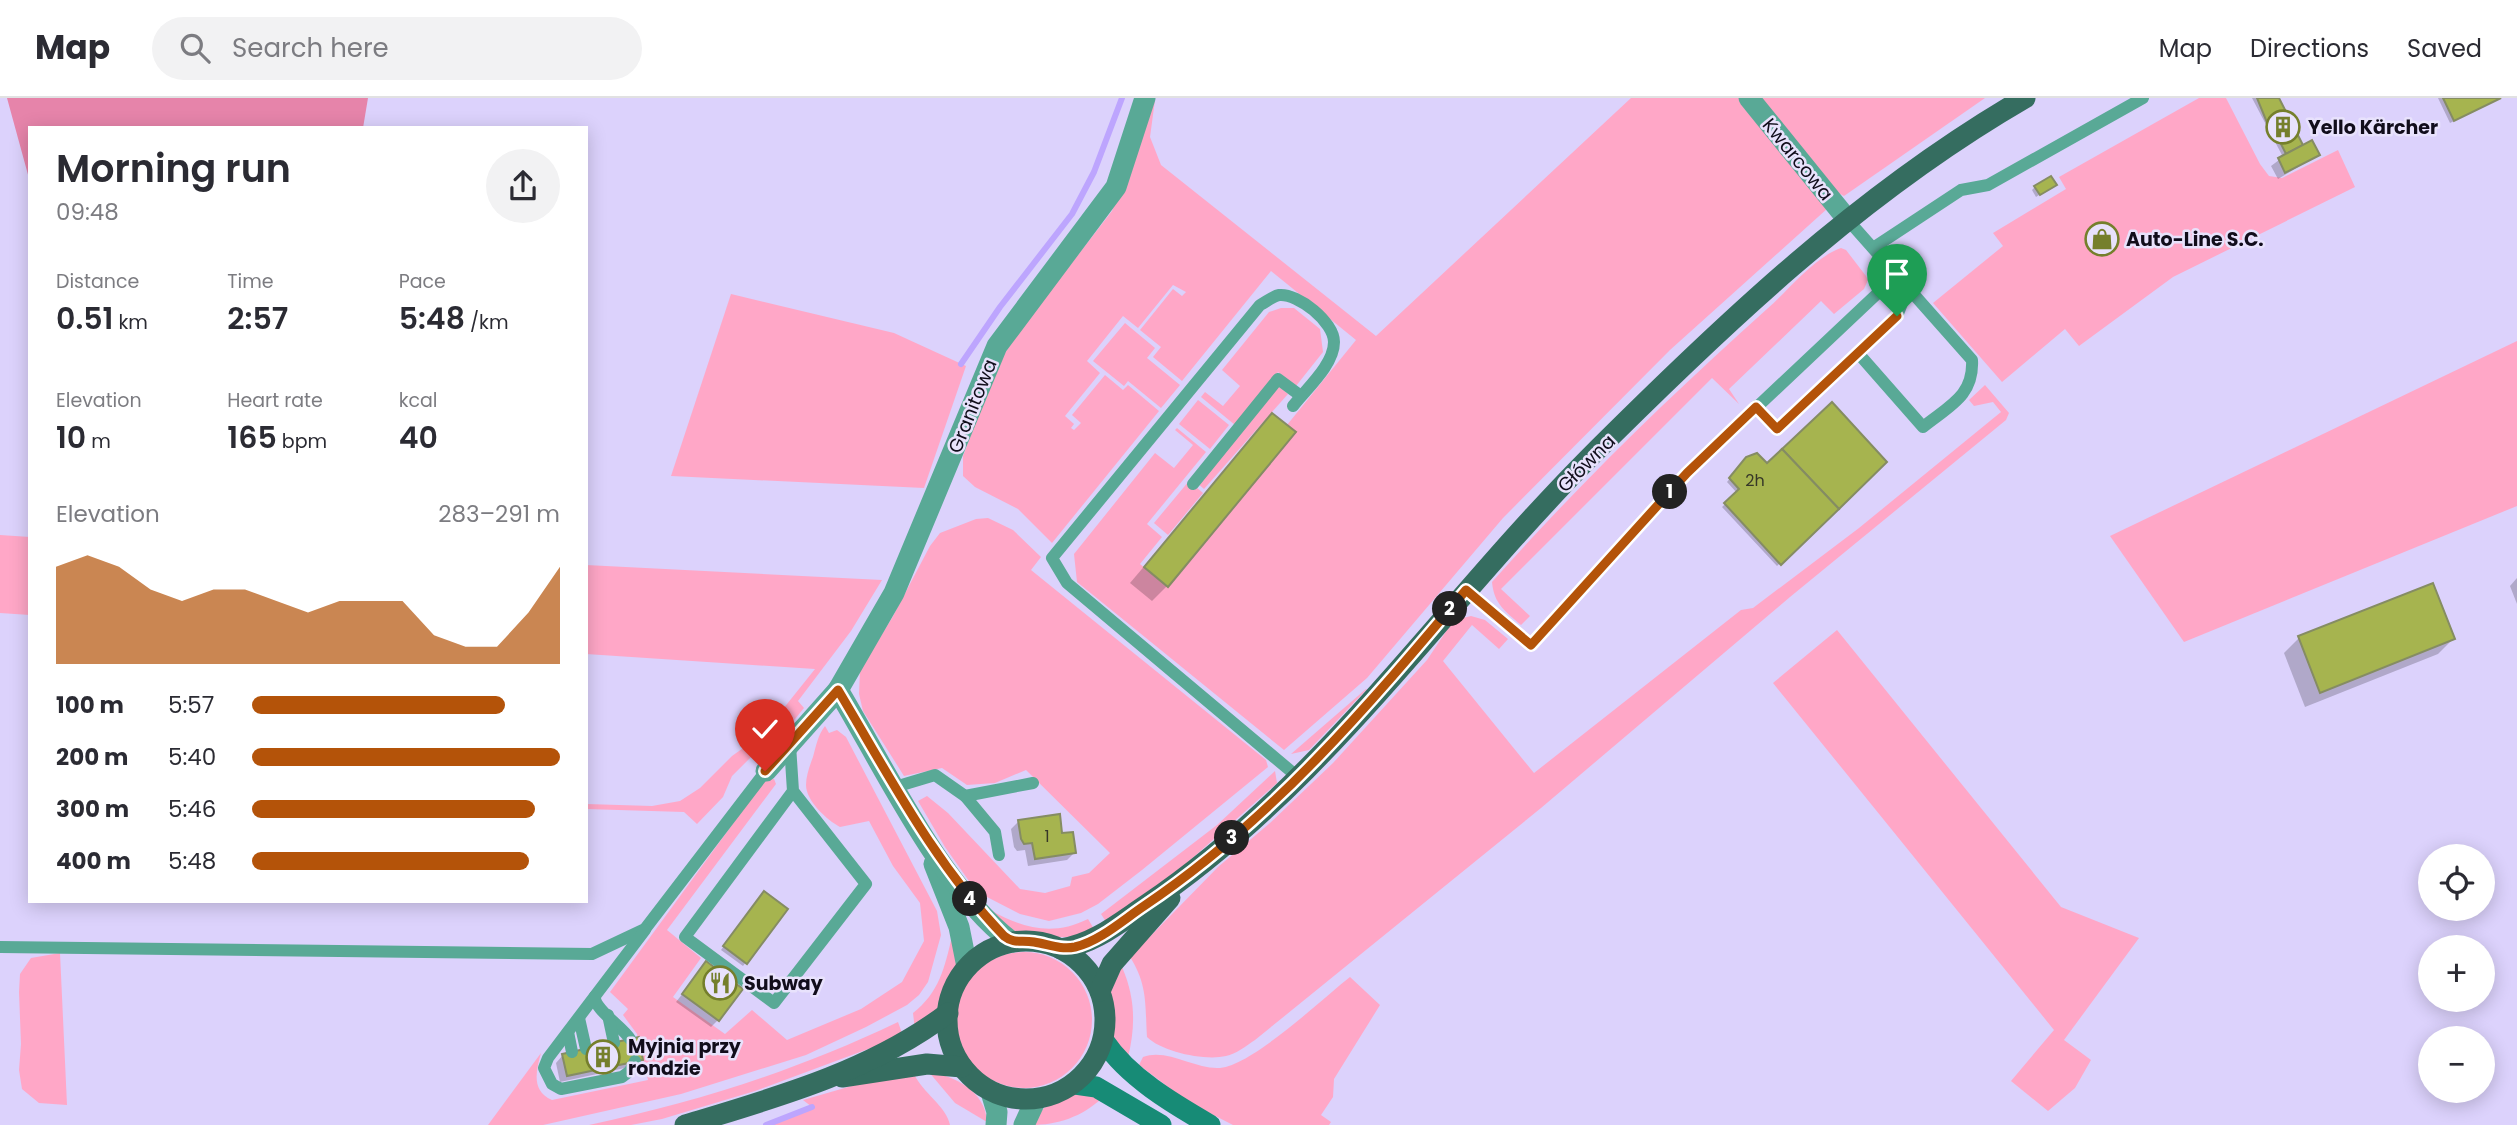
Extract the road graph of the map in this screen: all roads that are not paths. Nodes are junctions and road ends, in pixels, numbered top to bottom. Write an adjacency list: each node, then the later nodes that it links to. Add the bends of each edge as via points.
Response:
1 (1144, 98): 13 (street, Granitowa, via 1116,187 997,346 894,593)
2 (1749, 98): 5 (street, Kwarcowa)
3 (2025, 98): 5 (main road, Główna, via 1911,170)
4 (2143, 98): 6 (lane, via 1988,185 1961,190)
5 (1847, 219): 6 (lane); 12 (main road, Główna, via 1588,460)
6 (1872, 248): 7 (lane)
7 (1896, 275): 8 (lane); 10 (lane)
8 (1908, 288): 9 (lane, via 1897,316); 9 (lane, via 1972,360 1973,379 1964,394 1923,427)
9 (1858, 353): 10 (lane, via 1777,429)
10 (1756, 407): 12 (lane, via 1687,473 1531,645)
11 (1193, 484): 16 (lane, via 1278,379 1297,401 1332,357 1335,340 1328,324 1293,296 1277,295 1260,305 1052,558 1067,583)
12 (1466, 590): 16 (main road, Główna, via 1367,708)
13 (838, 690): 14 (street, Granitowa); 18 (street)
14 (789, 742): 15 (street, Granitowa); 19 (lane)
15 (765, 771): 24 (lane, Granitowa)
16 (1299, 778): 23 (main road, Główna)
17 (1032, 783): 20 (lane)
18 (895, 787): 20 (lane, via 935,775); 21 (street)
19 (793, 791): 19 (lane, via 866,884 774,1003 685,937)
20 (965, 796): 22 (lane, via 995,832)
21 (924, 839): 25 (street, via 983,914); 28 (street, via 959,927)
22 (999, 855)
23 (1189, 876): 27 (main road, Główna, via 1092,941); 29 (main road, Główna, via 1112,964)
24 (645, 929): 26 (lane, Granitowa, via 592,954); 30 (lane)
25 (1012, 942): 27 (main road); 28 (main road)
26 (0, 947)
27 (1061, 948): 29 (main road, via 1085,966)
28 (967, 967): 31 (main road, via 951,996)
29 (1100, 991): 36 (main road, via 1106,1018)
30 (596, 996): 32 (lane, via 594,1002); 33 (lane)
31 (948, 1013): 41 (main road, via 950,1041); 42 (main road, via 928,1029)
32 (608, 1014): 35 (lane); 37 (lane)
33 (579, 1018): 34 (lane); 38 (lane)
34 (568, 1032): 39 (lane); 40 (lane, via 544,1068 552,1084 561,1089 577,1080 630,1071)
35 (630, 1039)
36 (1104, 1041): 43 (main road); 50 (main road, via 1114,1056 1163,1096)
37 (614, 1043)
38 (586, 1049)
39 (572, 1052)
40 (635, 1061)
41 (962, 1067): 42 (main road, via 928,1064); 44 (main road)
42 (830, 1079): 46 (main road)
43 (1075, 1084): 45 (main road); 49 (main road, via 1096,1087)
44 (991, 1092): 45 (main road); 47 (street)
45 (1036, 1099): 48 (street)
46 (685, 1125)
47 (996, 1125)
48 (1024, 1125)
49 (1161, 1125)
50 (1210, 1125)

